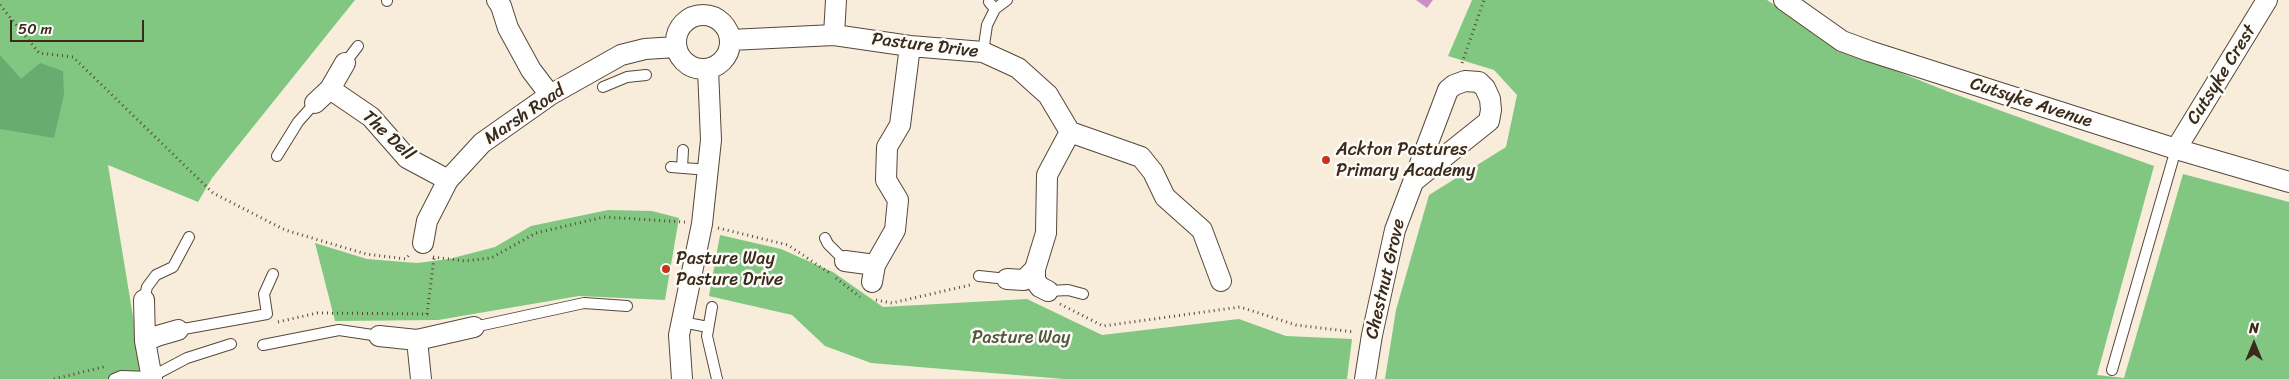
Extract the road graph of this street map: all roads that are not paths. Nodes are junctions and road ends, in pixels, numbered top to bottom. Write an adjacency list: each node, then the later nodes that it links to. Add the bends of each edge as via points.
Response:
1 (497, 0): 19 (street, via 531,70)
2 (836, 0): 7 (street)
3 (1007, 0): 12 (lane, via 992,6)
4 (1784, 0): 22 (street, Cutsyke Avenue, via 1851,44)
5 (2268, 0): 22 (street, Cutsyke Crest)
6 (694, 8): 8 (street, via 720,21); 11 (street, via 680,26)
7 (834, 35): 8 (street, Pasture Drive); 10 (street, Pasture Drive)
8 (730, 40): 15 (street, via 724,58)
9 (358, 46): 13 (lane)
10 (910, 46): 12 (street, Pasture Drive); 32 (street, via 900,125 887,147 886,180 898,200 895,230 874,273)
11 (676, 47): 14 (street, Marsh Road, via 645,50); 15 (street, via 689,66)
12 (983, 52): 21 (street, Pasture Drive, via 1018,68 1048,94)
13 (345, 63): 18 (street)
14 (624, 66): 16 (lane); 17 (lane); 19 (street, Marsh Road)
15 (708, 69): 25 (street)
16 (646, 75)
17 (603, 87)
18 (330, 89): 20 (street); 26 (street, The Dell, via 371,117 407,158)
19 (550, 96): 26 (street, Marsh Road, via 482,143)
20 (315, 103): 24 (lane, via 298,122)
21 (1070, 132): 33 (street, via 1047,176 1046,233); 37 (street, via 1141,157 1153,172 1165,197 1202,230)
22 (2176, 149): 28 (street, Cutsyke Avenue); 52 (lane)
23 (683, 150): 25 (lane, via 677,168)
24 (277, 156)
25 (709, 170): 43 (street, via 702,224)
26 (448, 180): 31 (street, Marsh Road, via 427,221)
27 (1414, 181): 27 (street, Chestnut Grove, via 1448,90 1473,80 1485,88 1491,110 1489,120); 58 (street, Chestnut Grove, via 1395,230)
28 (2289, 182)
29 (189, 237): 40 (lane, via 173,267 156,275 146,287)
30 (825, 238): 32 (lane)
31 (422, 249)
32 (845, 261)
33 (1034, 269): 36 (street, via 1024,280); 38 (street, via 1035,280)
34 (273, 274): 46 (lane, via 264,294 268,314)
35 (979, 276): 36 (lane)
36 (1007, 279)
37 (1221, 281)
38 (1048, 291): 39 (lane, via 1068,290)
39 (1083, 294)
40 (144, 300): 49 (street)
41 (627, 306): 44 (lane, via 584,303)
42 (712, 307): 45 (lane)
43 (682, 322): 45 (lane); 56 (street, via 679,335)
44 (474, 328): 48 (street)
45 (708, 328): 57 (lane)
46 (178, 330): 49 (street)
47 (379, 336): 48 (street); 51 (lane, via 339,330)
48 (417, 340): 55 (street)
49 (146, 342): 53 (street)
50 (231, 344): 53 (lane, via 187,358)
51 (263, 345)
52 (2112, 370)
53 (151, 378): 54 (lane, via 121,376)
54 (114, 379)
55 (421, 379)
56 (682, 379)
57 (717, 379)
58 (1365, 379)

